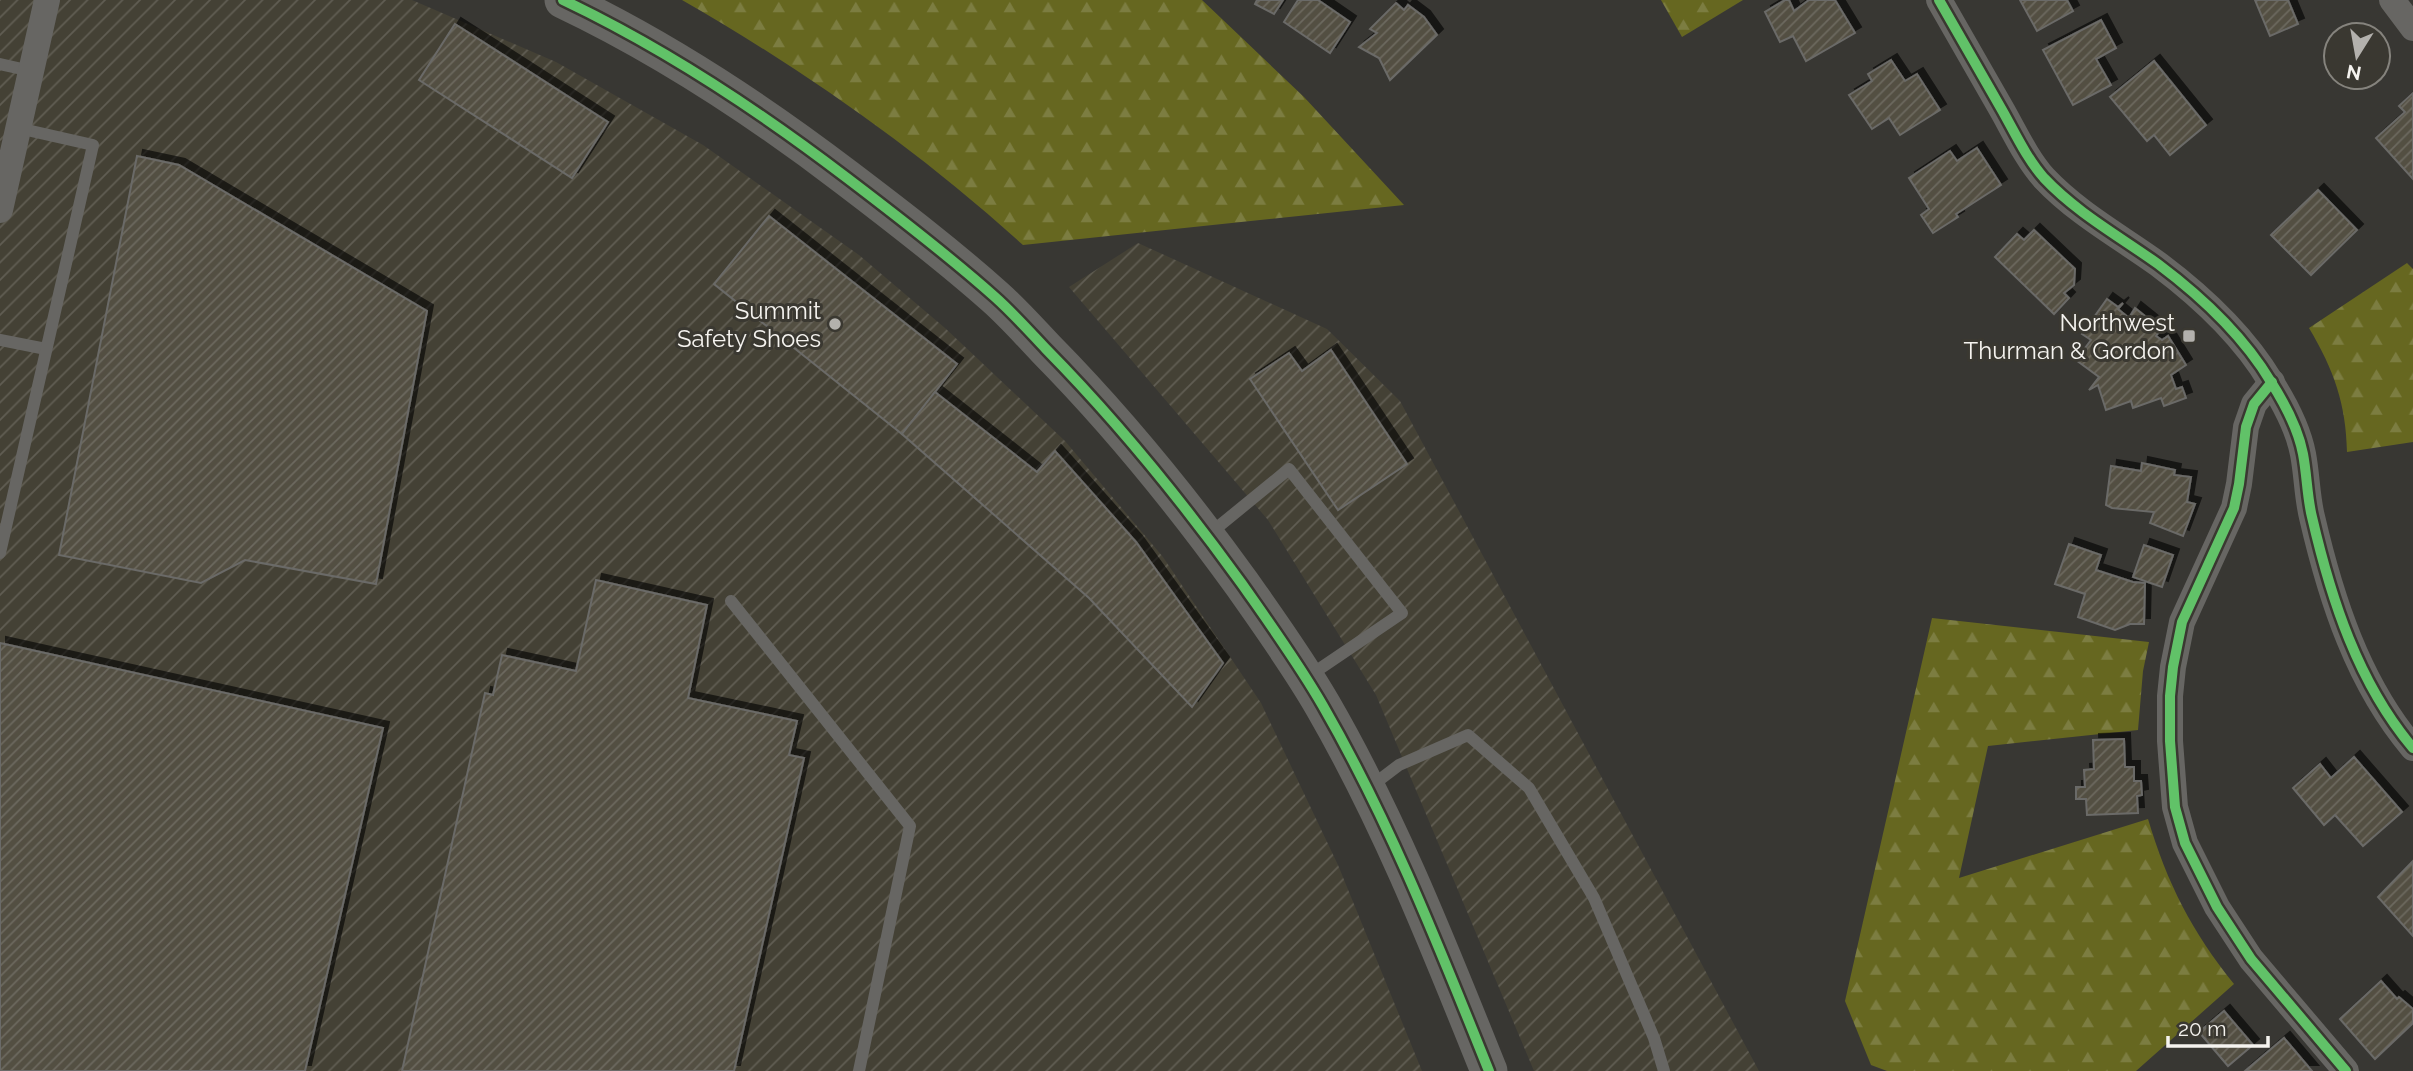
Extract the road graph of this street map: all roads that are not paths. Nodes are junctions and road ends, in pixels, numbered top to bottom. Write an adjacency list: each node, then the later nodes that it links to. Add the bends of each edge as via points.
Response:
1 (47, 0): 7 (street)
2 (563, 0): 13 (main road, via 689,68 795,138 997,298 1086,389)
3 (1938, 0): 12 (street, via 2043,176 2066,199 2215,312)
4 (2392, 0): 5 (street)
5 (2413, 29)
6 (0, 64): 7 (lane)
7 (32, 71): 8 (street)
8 (18, 128): 9 (street); 11 (lane, via 93,145)
9 (0, 210)
10 (0, 340): 11 (lane)
11 (46, 349): 14 (lane)
12 (2272, 382): 17 (street, via 2298,436 2322,561 2354,655 2393,724); 22 (street, via 2254,404 2246,427 2234,508 2182,622 2170,696 2175,807 2185,843 2244,949)
13 (1207, 536): 16 (main road); 16 (lane, via 1289,469 1402,613)
14 (0, 553)
15 (731, 601): 19 (lane, via 910,826)
16 (1306, 678): 18 (main road)
17 (2413, 748)
18 (1368, 788): 20 (main road); 21 (lane, via 1399,765 1468,735 1529,788 1594,898)
19 (859, 1071)
20 (1489, 1071)
21 (1664, 1071)
22 (2346, 1071)

